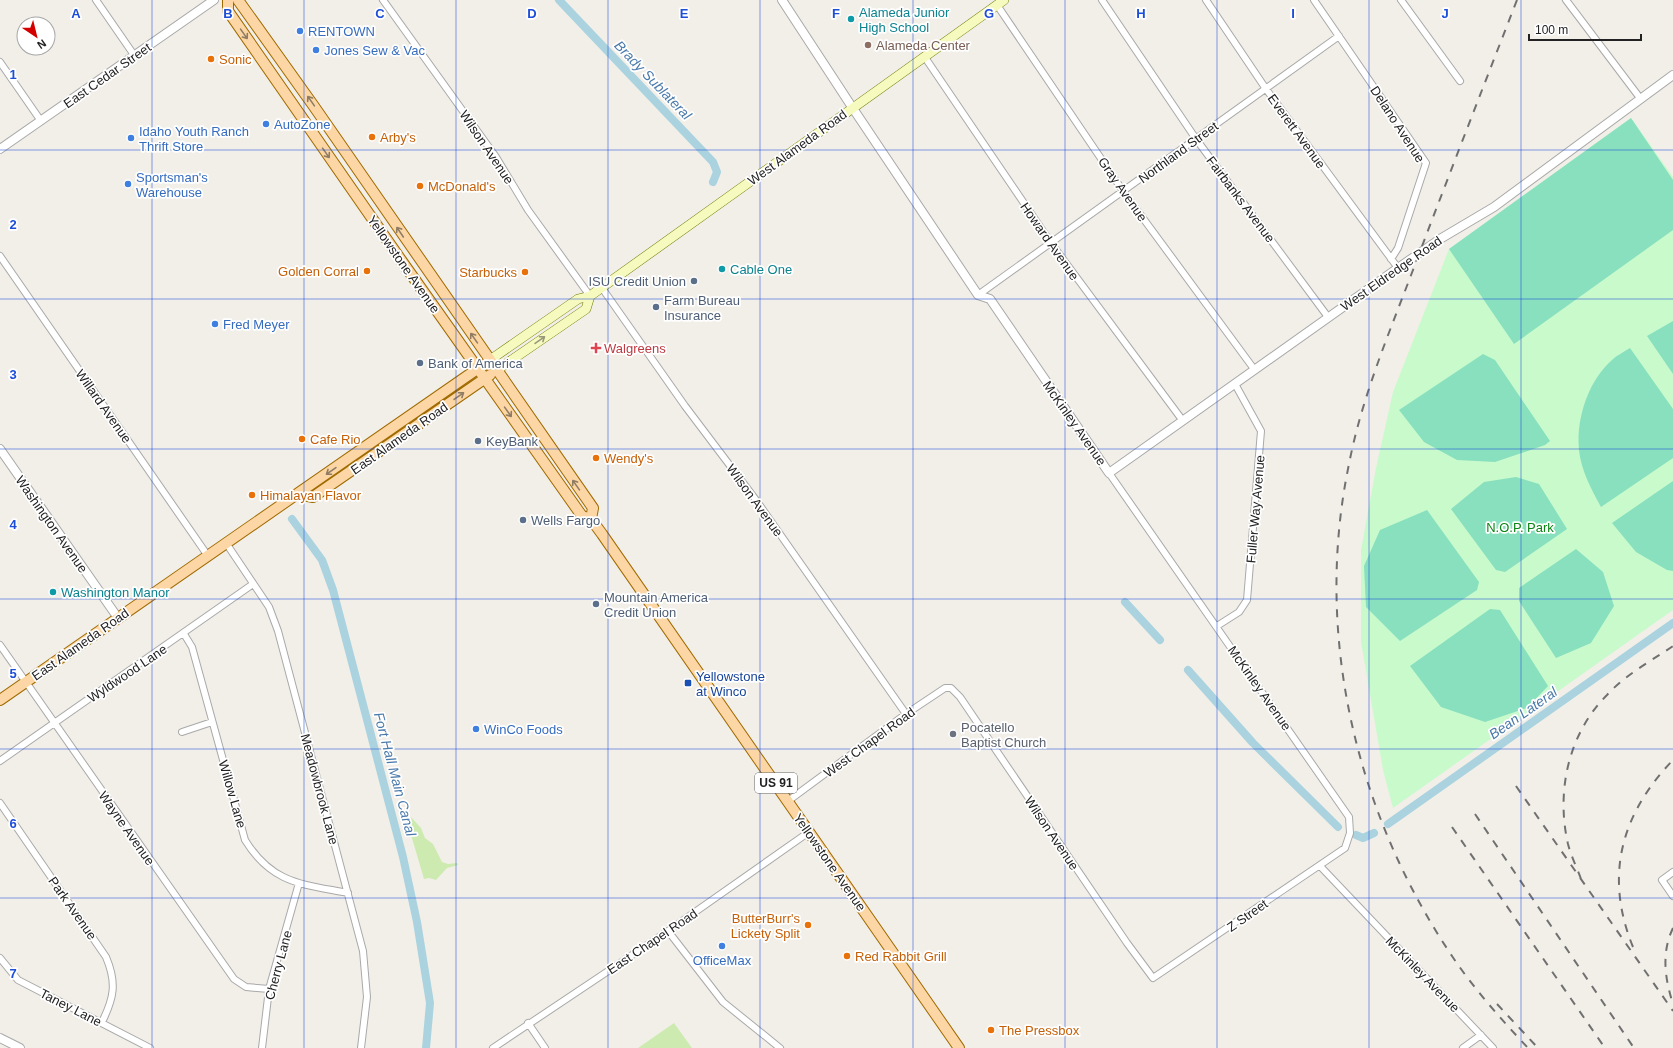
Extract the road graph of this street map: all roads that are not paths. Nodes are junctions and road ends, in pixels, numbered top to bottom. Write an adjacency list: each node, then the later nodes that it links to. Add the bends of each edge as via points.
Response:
1 (96, 0): 14 (street)
2 (214, 0): 14 (street, East Cedar Street)
3 (228, 0): 35 (main road, Yellowstone Avenue, one-way to 35, via 228,11)
4 (238, 0): 34 (main road, Yellowstone Avenue, one-way to 4)
5 (383, 0): 32 (street, Wilson Avenue, via 496,157 528,210)
6 (782, 0): 21 (street, McKinley Avenue)
7 (1102, 0): 23 (street, Fairbanks Avenue)
8 (1206, 0): 19 (street, Everett Avenue)
9 (1314, 0): 13 (street, Delano Avenue)
10 (1401, 0): 18 (street)
11 (1566, 0): 20 (street)
12 (1000, 2): 15 (main road, West Alameda Road); 25 (street, Gray Avenue)
13 (1339, 36): 19 (street, Northland Street); 28 (street, Delano Avenue, via 1426,163 1398,248)
14 (134, 55): 22 (street, East Cedar Street)
15 (924, 56): 21 (main road, West Alameda Road); 26 (street, Howard Avenue)
16 (0, 62): 22 (street)
17 (1673, 75): 20 (street, West Eldredge Road)
18 (1460, 81)
19 (1266, 88): 23 (street, Northland Street); 28 (street, Everett Avenue)
20 (1640, 98): 29 (street, West Eldredge Road, via 1494,207)
21 (852, 108): 30 (main road, West Alameda Road); 31 (street, McKinley Avenue)
22 (41, 121): 24 (street, East Cedar Street)
23 (1196, 139): 25 (street, Northland Street); 33 (street, Fairbanks Avenue)
24 (0, 149)
25 (1123, 191): 26 (street, Northland Street); 36 (street, Gray Avenue)
26 (1051, 244): 31 (street, Northland Street); 40 (street, Howard Avenue)
27 (0, 256): 46 (street, Willard Avenue)
28 (1391, 259): 29 (street, Everett Avenue)
29 (1398, 268): 33 (street, West Eldredge Road)
30 (602, 288): 32 (main road, West Alameda Road); 55 (street, Wilson Avenue)
31 (978, 295): 42 (street, McKinley Avenue, via 990,299)
32 (590, 296): 34 (main road, West Alameda Road, via 578,298); 37 (main road, West Alameda Road, one-way to 32, via 586,309)
33 (1328, 317): 36 (street, West Eldredge Road)
34 (490, 360): 35 (main road, West Alameda Road); 37 (main road, Yellowstone Avenue)
35 (478, 368): 38 (main road, Yellowstone Avenue / US 91); 43 (main road, East Alameda Road, one-way to 43)
36 (1254, 369): 39 (street, West Eldredge Road)
37 (497, 370): 38 (main road, East Alameda Road); 44 (main road, Yellowstone Avenue / US 91, one-way to 37, via 593,508)
38 (485, 379): 43 (main road, East Alameda Road, one-way to 38, via 313,497); 44 (main road, Yellowstone Avenue / US 91, one-way to 44, via 582,516)
39 (1235, 384): 40 (street, West Eldredge Road); 49 (street, Fuller Way Avenue, via 1261,431 1247,600 1239,612)
40 (1183, 421): 42 (street, West Eldredge Road)
41 (0, 449): 48 (street, Washington Avenue)
42 (1109, 473): 49 (street, McKinley Avenue)
43 (298, 494): 45 (main road, East Alameda Road)
44 (591, 519): 60 (main road, Yellowstone Avenue / US 91)
45 (226, 543): 46 (main road, East Alameda Road); 47 (street, Meadowbrook Lane)
46 (208, 556): 48 (main road, East Alameda Road)
47 (253, 584): 50 (street, Wyldwood Lane); 67 (street, Meadowbrook Lane, via 268,607 278,632)
48 (118, 618): 52 (main road, East Alameda Road)
49 (1217, 626): 63 (street, McKinley Avenue, via 1349,817 1350,834)
50 (184, 634): 56 (street, Willow Lane, via 192,647); 57 (street, Wyldwood Lane)
51 (0, 645): 52 (street, Wayne Avenue)
52 (26, 682): 54 (main road, East Alameda Road); 57 (street, Wayne Avenue)
53 (951, 688): 55 (street, West Chapel Road, via 945,688); 71 (street, Wilson Avenue, via 960,697)
54 (0, 700)
55 (906, 714): 60 (street, West Chapel Road)
56 (212, 722): 58 (street); 66 (street, Willow Lane, via 246,840 255,856 271,871)
57 (54, 723): 59 (street, Wyldwood Lane); 72 (street, Wayne Avenue, via 234,979 246,987)
58 (182, 732)
59 (0, 761)
60 (788, 801): 62 (main road, Yellowstone Avenue / US 91)
61 (0, 803): 73 (street, Park Avenue, via 106,957 112,972 114,990)
62 (809, 832): 69 (street, East Chapel Road); 84 (main road, Yellowstone Avenue / US 91)
63 (1342, 851): 64 (street, Z Street)
64 (1320, 866): 71 (street, Z Street); 75 (street, McKinley Avenue)
65 (1673, 872): 68 (street, via 1662,880)
66 (299, 883): 67 (street, Willow Lane); 72 (street, Cherry Lane)
67 (348, 893): 80 (street, Meadowbrook Lane, via 363,951 366,989)
68 (1673, 896)
69 (668, 930): 74 (street, East Chapel Road); 83 (street, via 723,1002)
70 (0, 958): 73 (street, Taney Lane, via 18,980)
71 (1153, 978)
72 (269, 989): 79 (street, Cherry Lane)
73 (102, 1022): 78 (street, Taney Lane)
74 (528, 1023): 81 (street, East Chapel Road); 82 (street)
75 (1481, 1035): 85 (street); 86 (street, McKinley Avenue)
76 (0, 1038): 77 (street)
77 (20, 1048)
78 (150, 1048)
79 (262, 1048)
80 (361, 1048)
81 (493, 1048)
82 (546, 1048)
83 (780, 1048)
84 (959, 1048)
85 (1463, 1048)
86 (1493, 1048)

